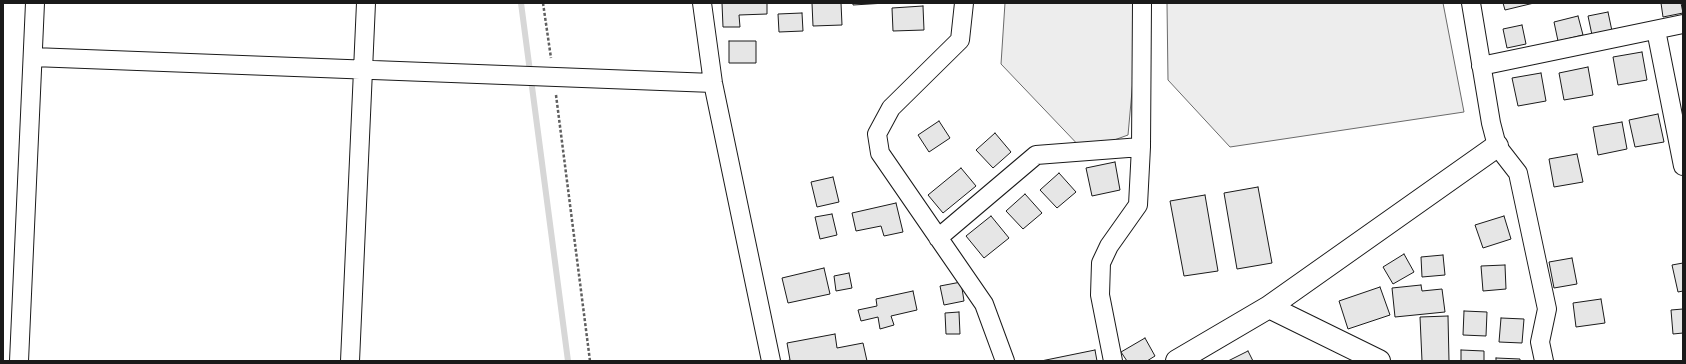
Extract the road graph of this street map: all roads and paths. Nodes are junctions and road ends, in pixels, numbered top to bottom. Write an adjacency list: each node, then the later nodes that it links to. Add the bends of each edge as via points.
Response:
1 (35, 3): 10 (street)
2 (366, 3): 12 (street)
3 (543, 3): 13 (path)
4 (702, 3): 14 (street)
5 (964, 3): 18 (street, via 960,40 891,108 877,134 880,153)
6 (1142, 3): 16 (street)
7 (1471, 3): 11 (street)
8 (1683, 24): 9 (street)
9 (1656, 30): 11 (street); 17 (street)
10 (32, 57): 12 (street); 21 (street)
11 (1481, 66): 15 (street)
12 (363, 70): 13 (street); 22 (street)
13 (551, 76): 14 (street); 23 (path)
14 (713, 83): 24 (street)
15 (1497, 146): 19 (street); 28 (street, via 1518,173 1547,309 1540,342)
16 (1141, 147): 18 (street, via 1036,155); 26 (street, via 1138,205 1109,246 1101,263 1100,295)
17 (1683, 166)
18 (938, 238): 25 (street, via 984,304)
19 (1269, 307): 20 (street); 27 (street)
20 (1372, 359)
21 (19, 361)
22 (350, 361)
23 (590, 361)
24 (770, 361)
25 (1005, 361)
26 (1113, 361)
27 (1177, 361)
28 (1544, 361)

